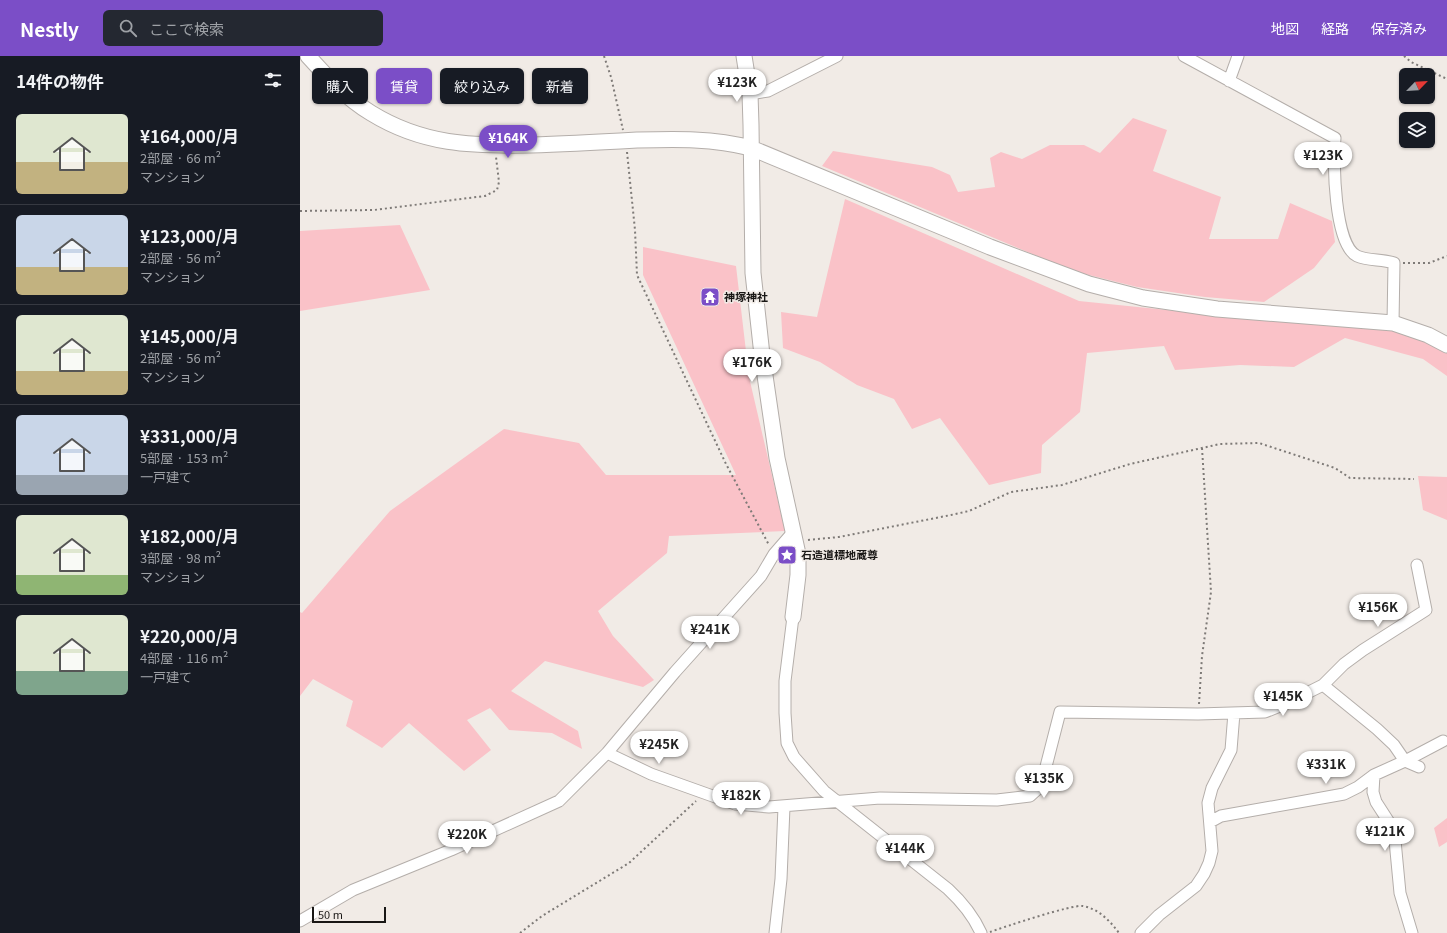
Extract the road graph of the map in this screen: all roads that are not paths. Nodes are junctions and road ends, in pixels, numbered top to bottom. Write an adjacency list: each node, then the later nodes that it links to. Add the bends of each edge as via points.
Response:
1 (308, 56): 8 (street, via 330,81 370,112 432,139 465,145 494,146 709,140)
2 (744, 56): 7 (street)
3 (837, 56): 7 (street, via 768,91)
4 (1184, 56): 6 (street)
5 (1238, 56): 6 (street)
6 (1229, 81): 9 (street, via 1335,138 1334,184 1349,249 1356,256 1394,262)
7 (750, 94): 8 (street)
8 (751, 148): 9 (street, via 1044,268 1104,288 1143,298 1217,309); 11 (street, via 753,273 777,458)
9 (1393, 323): 10 (street, via 1428,335)
10 (1447, 345)
11 (795, 536): 13 (street, via 798,575); 17 (street, via 774,554 762,576)
12 (1417, 566): 14 (street, via 1426,610 1362,650)
13 (794, 617): 21 (street, via 785,681 787,742 806,774)
14 (1323, 685): 15 (street, via 1265,712); 18 (street, via 1394,745)
15 (1234, 713): 21 (street, via 1060,712 1041,786 1030,796 997,800 880,798); 23 (street, via 1231,750 1212,788 1208,803)
16 (1443, 741): 18 (street)
17 (607, 753): 22 (street, via 651,774 735,804); 24 (street, via 559,801 451,850 353,890)
18 (1406, 761): 19 (street); 20 (street)
19 (1419, 767)
20 (1374, 775): 23 (street, via 1344,794 1221,816); 28 (street, via 1373,792 1376,802 1394,830 1400,893)
21 (837, 801): 22 (street); 26 (street, via 948,889 964,904)
22 (784, 806): 25 (street)
23 (1210, 822): 27 (street, via 1212,851 1204,874 1196,886)
24 (300, 922)
25 (776, 933)
26 (981, 933)
27 (1141, 933)
28 (1412, 933)

